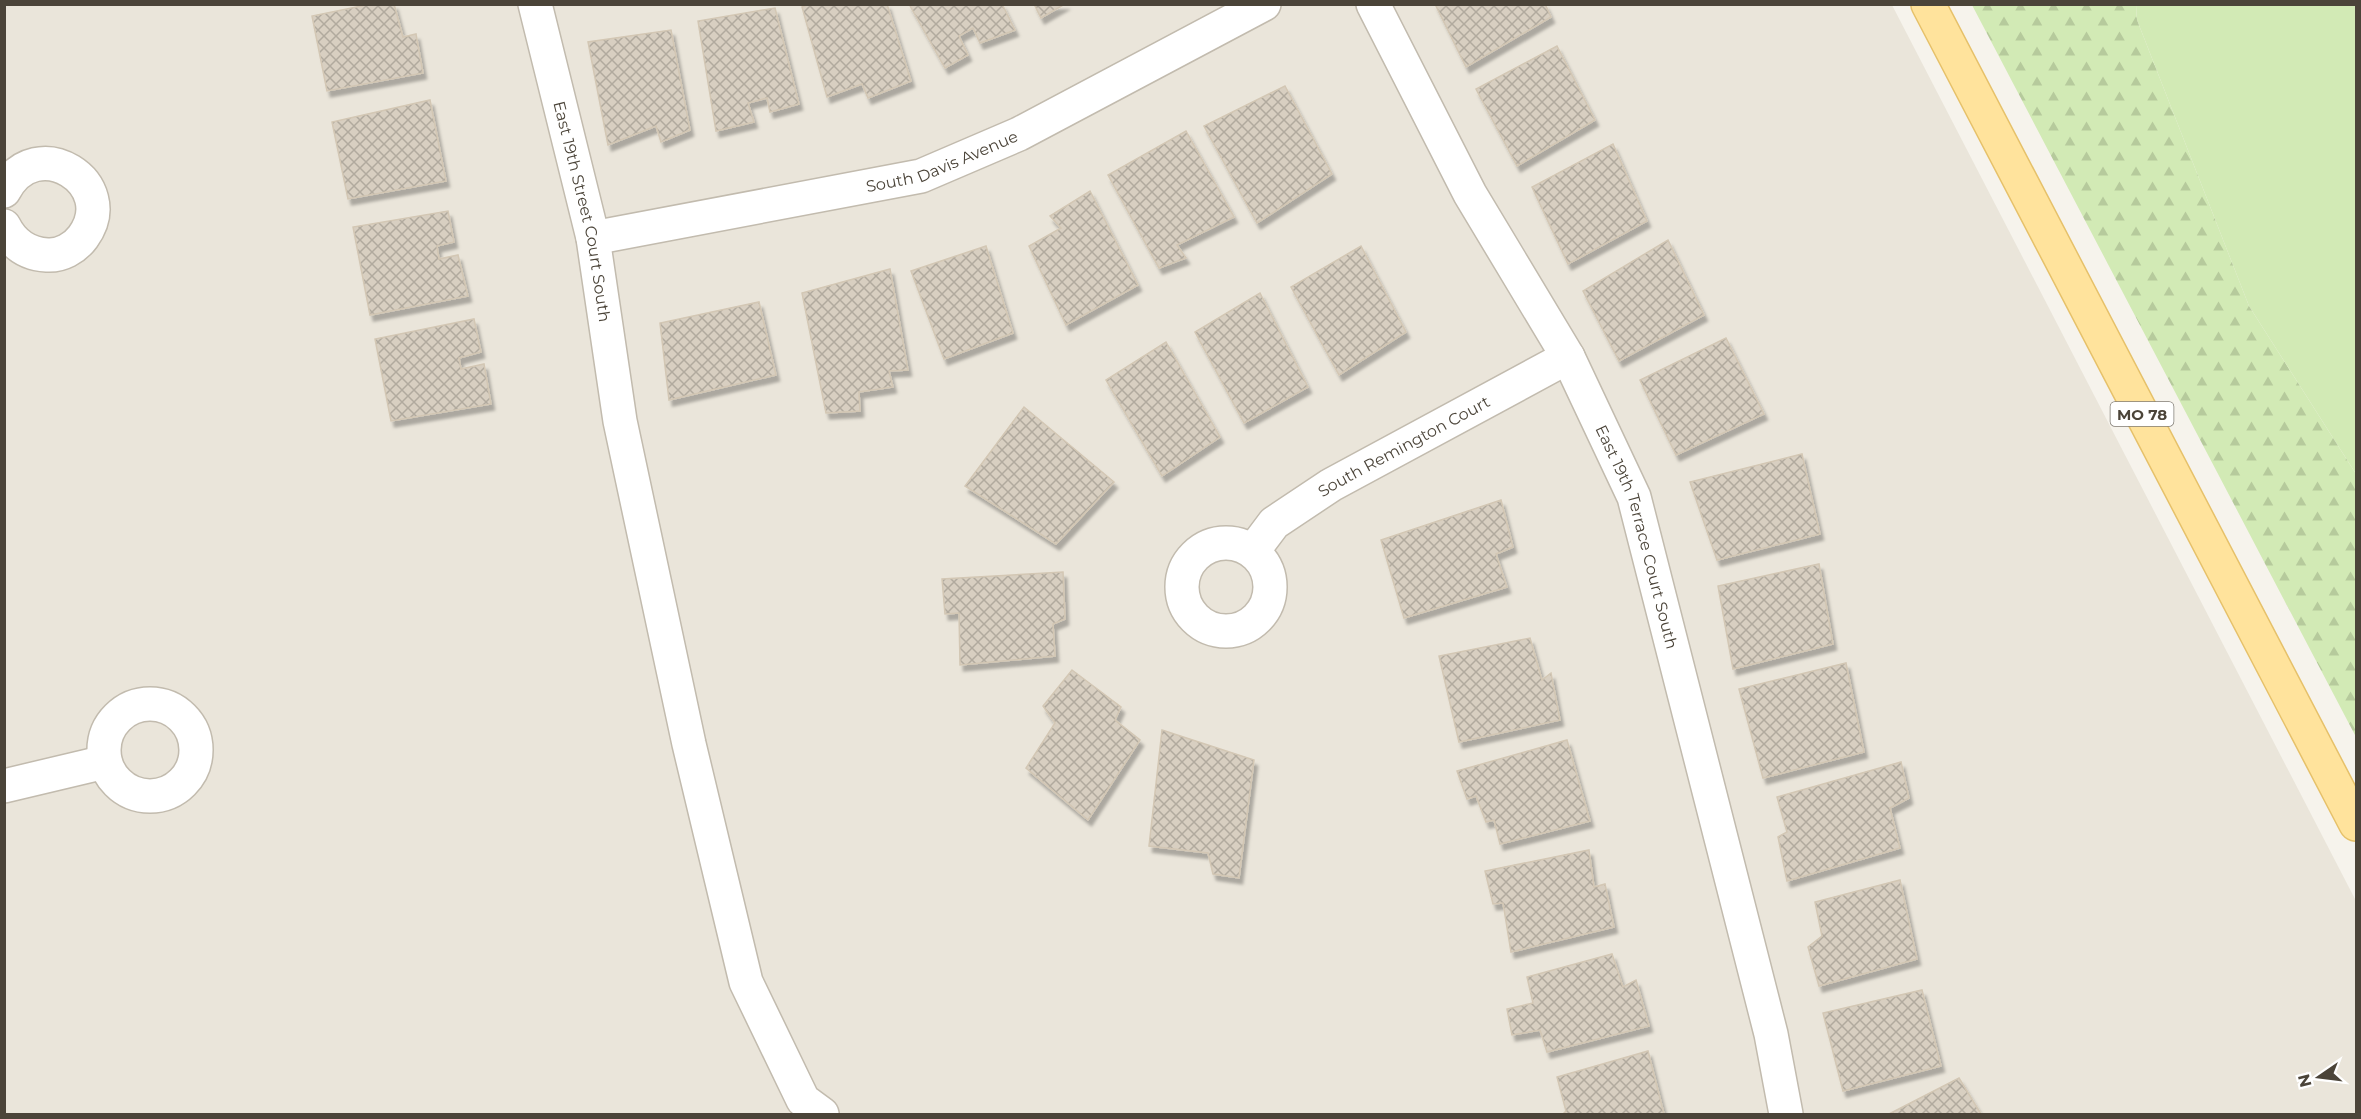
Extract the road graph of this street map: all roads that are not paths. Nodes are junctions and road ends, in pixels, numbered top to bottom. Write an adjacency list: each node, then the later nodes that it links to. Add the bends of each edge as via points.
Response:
1 (535, 4): 7 (street, East 19th Street Court South)
2 (1264, 4): 7 (street, South Davis Avenue, via 1019,134 921,176)
3 (1372, 4): 8 (street, East 19th Terrace Court South, via 1470,194)
4 (1928, 4): 12 (main road, MO 78)
5 (4, 191): 6 (street, via 28,167 43,163 59,165 85,183 93,214 89,229 79,242 51,255 35,254 20,247)
6 (4, 226)
7 (593, 238): 13 (street, East 19th Street Court South, via 620,421 689,744 747,982 803,1100)
8 (1568, 357): 9 (street, South Remington Court, via 1331,485 1274,523); 14 (street, East 19th Terrace Court South, via 1634,496 1771,1034)
9 (1253, 551)
10 (105, 762): 11 (street)
11 (4, 786)
12 (2356, 824)
13 (822, 1114)
14 (1786, 1114)

